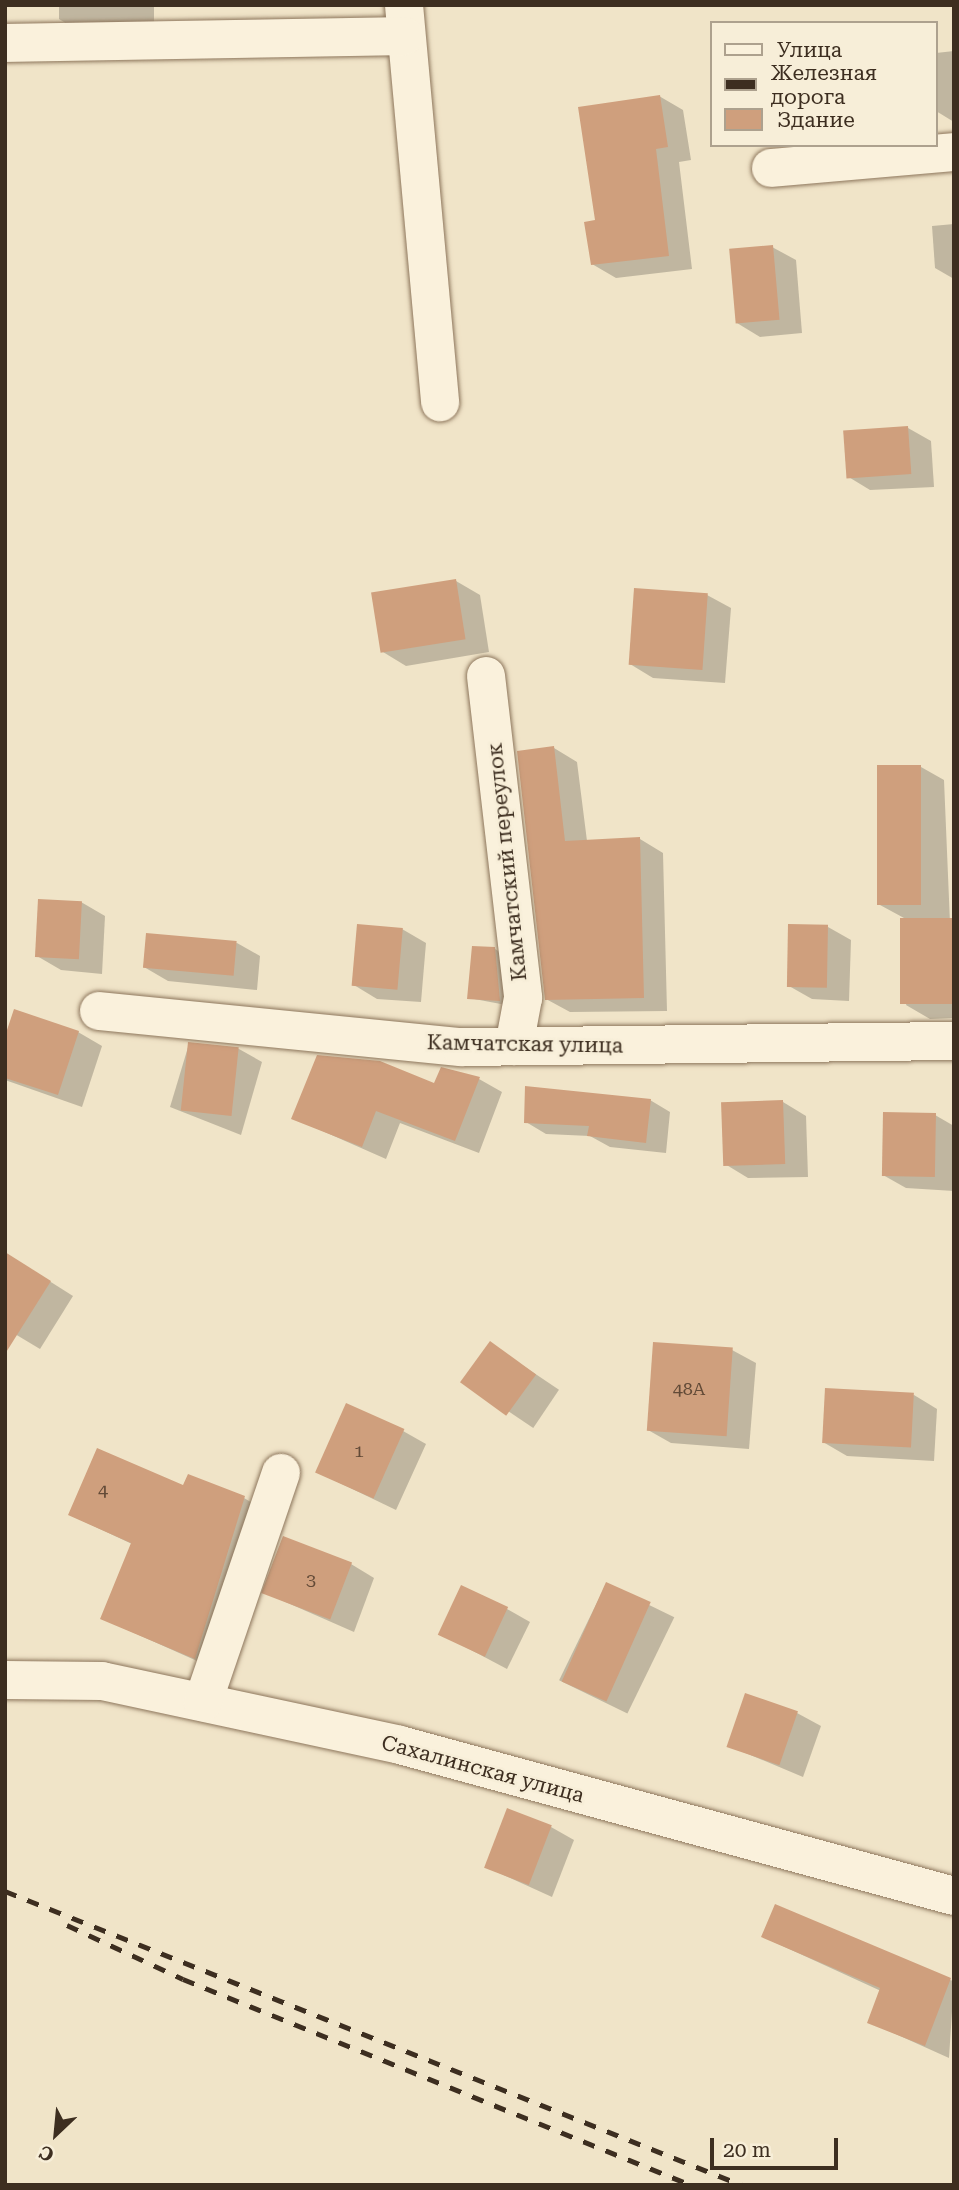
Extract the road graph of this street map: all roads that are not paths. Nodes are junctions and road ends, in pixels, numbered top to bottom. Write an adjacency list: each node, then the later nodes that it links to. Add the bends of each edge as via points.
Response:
1 (404, 20): 2 (street); 5 (street)
2 (5, 43)
3 (954, 152): 4 (street)
4 (771, 168)
5 (440, 402)
6 (486, 676): 9 (street, Камчатский переулок, via 523,998)
7 (99, 1011): 9 (street, Камчатская улица)
8 (954, 1041): 9 (street, Камчатская улица)
9 (514, 1046)
10 (281, 1473): 12 (street)
11 (5, 1680): 12 (street, Сахалинская улица, via 102,1681)
12 (203, 1702): 13 (street, Сахалинская улица, via 400,1745)
13 (954, 1896)

